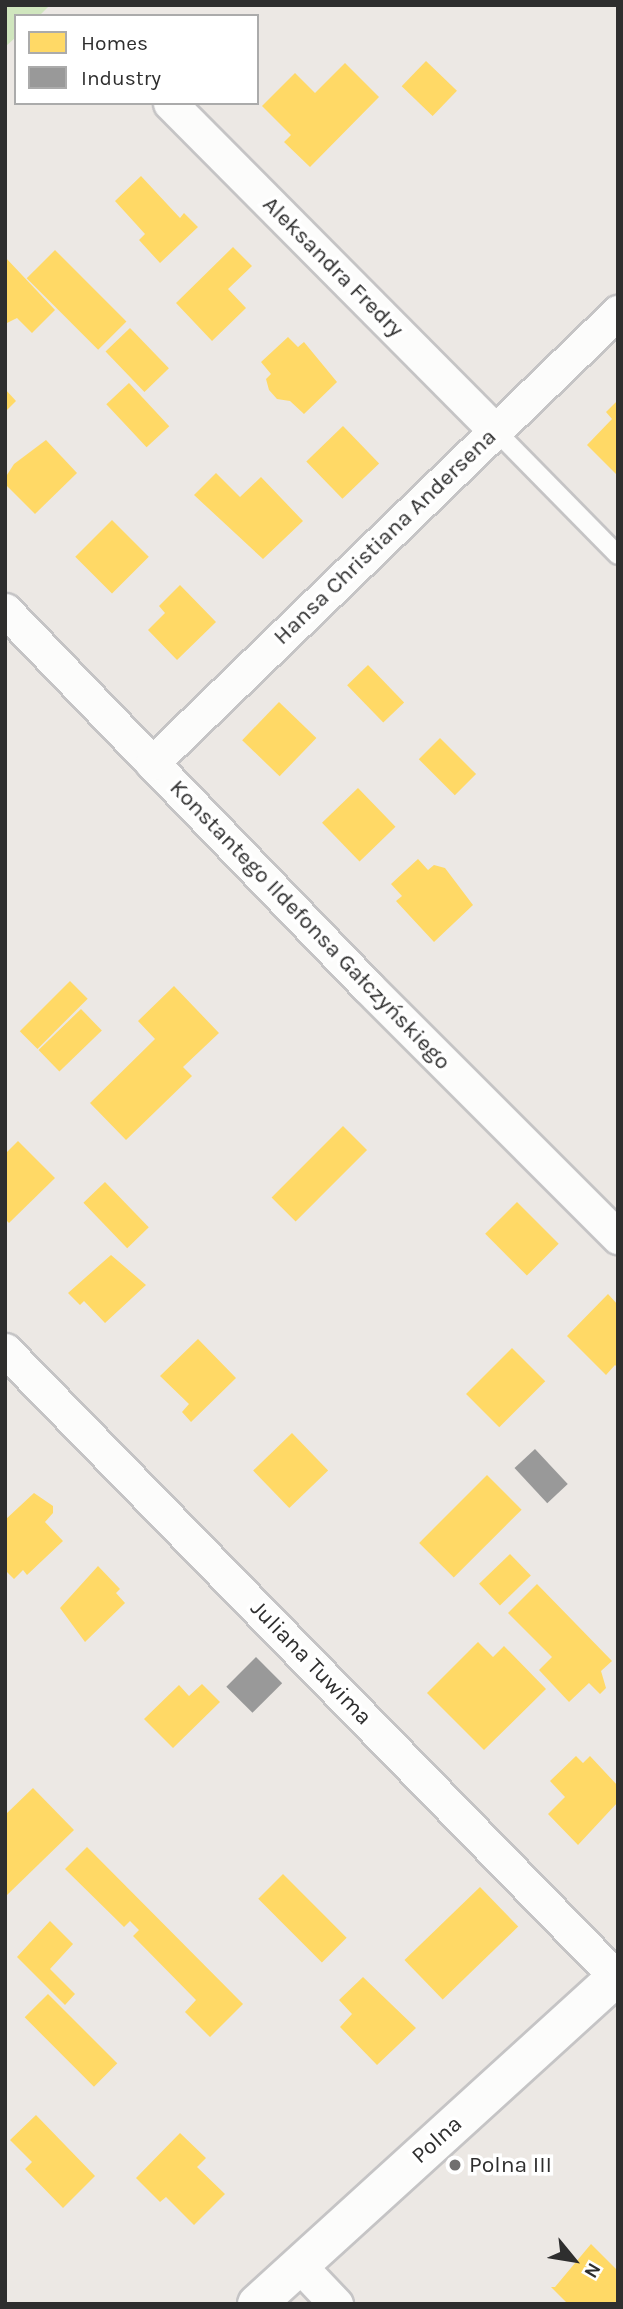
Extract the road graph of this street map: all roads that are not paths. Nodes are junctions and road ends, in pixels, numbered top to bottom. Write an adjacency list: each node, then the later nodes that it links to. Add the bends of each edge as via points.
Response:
1 (172, 105): 3 (street, Aleksandra Fredry)
2 (618, 312): 3 (street, Hansa Christiana Andersena)
3 (495, 430): 4 (lane); 6 (street, Hansa Christiana Andersena)
4 (618, 555)
5 (5, 610): 6 (street, Konstantego Ildefonsa Gałczyńskiego)
6 (152, 763): 7 (street, Konstantego Ildefonsa Gałczyńskiego)
7 (618, 1237)
8 (5, 1350): 9 (street, Juliana Tuwima)
9 (617, 1976): 10 (street, Polna)
10 (299, 2265): 11 (street, Polna); 12 (street)
11 (257, 2304)
12 (336, 2304)

